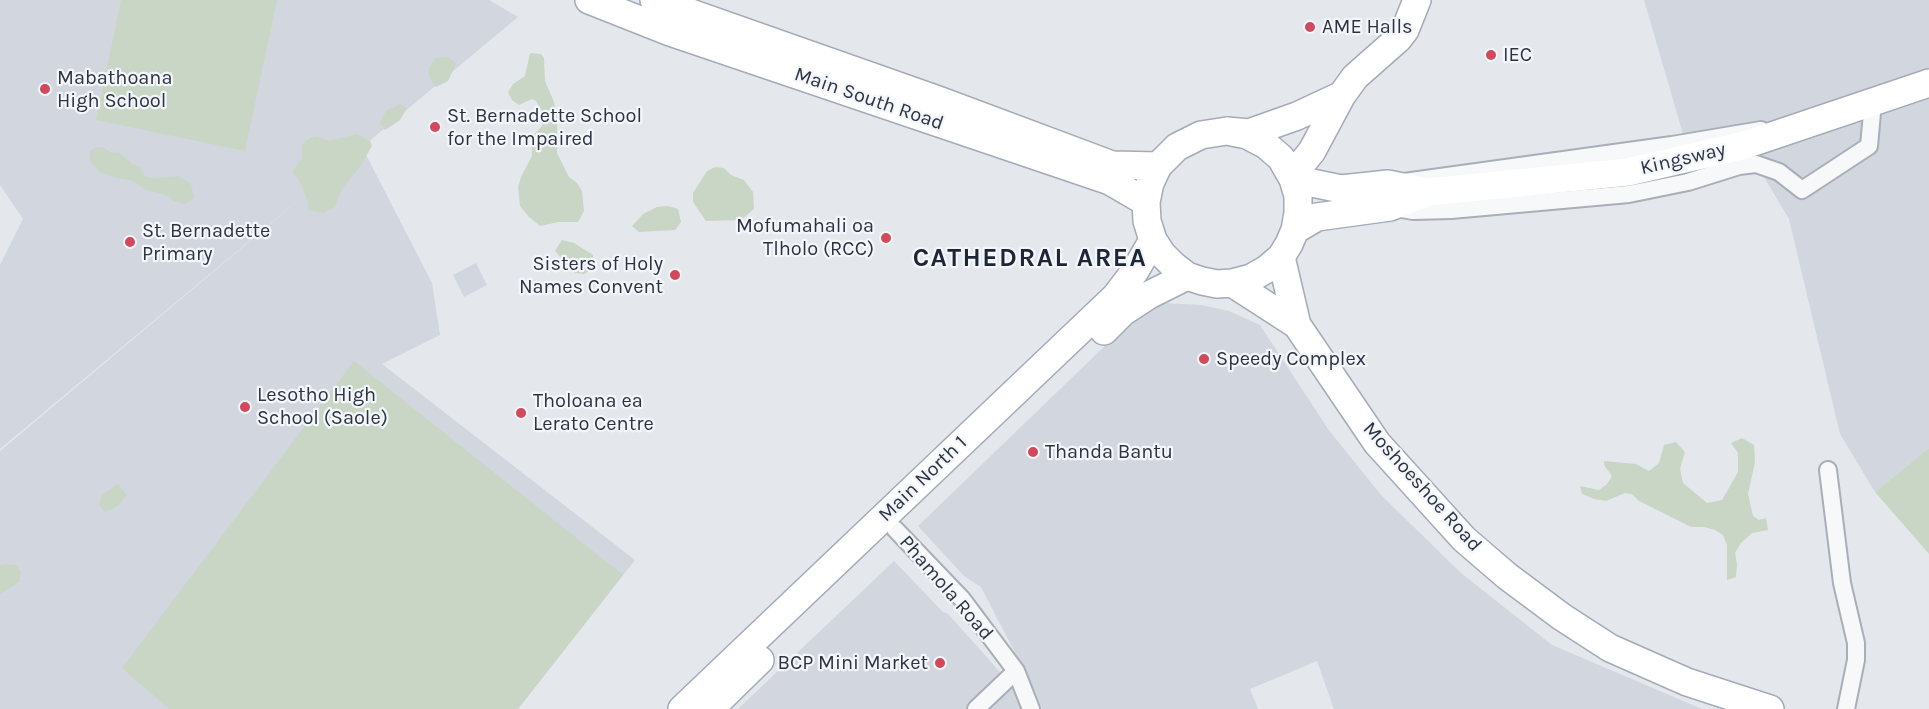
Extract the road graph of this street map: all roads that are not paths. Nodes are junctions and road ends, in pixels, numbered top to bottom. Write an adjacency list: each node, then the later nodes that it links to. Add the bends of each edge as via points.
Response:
1 (589, 0): 12 (main road, Main South Road, via 670,32 1110,181)
2 (654, 0): 9 (main road, Main South Road, via 1112,165)
3 (1417, 0): 5 (main road, via 1398,39 1355,77)
4 (1929, 83): 6 (main road, Kingsway)
5 (1342, 95): 8 (main road, via 1275,125 1249,133); 10 (main road)
6 (1873, 102): 7 (main road, Kingsway); 11 (street, via 1869,146 1802,190 1779,172 1756,164 1664,187 1602,197 1413,211)
7 (1804, 126): 11 (main road, Kingsway, via 1745,145 1628,172); 11 (street, via 1745,131 1672,145 1433,177)
8 (1227, 131): 9 (main road, via 1185,142); 10 (main road, via 1266,145)
9 (1158, 166): 12 (main road)
10 (1296, 174): 11 (main road, Kingsway, via 1341,189); 13 (main road)
11 (1389, 196): 13 (main road, Kingsway, via 1317,217)
12 (1146, 202): 14 (main road)
13 (1295, 230): 15 (main road)
14 (1153, 240): 16 (main road, via 1162,254); 22 (main road, Main North 1, via 1116,296)
15 (1281, 256): 17 (main road, via 1251,278); 18 (main road, Moshoeshoe Road)
16 (1188, 276): 17 (main road); 20 (main road, Main North 1, via 1123,312)
17 (1232, 283): 18 (main road, Moshoeshoe Road)
18 (1297, 325): 26 (main road, Moshoeshoe Road, via 1377,443 1464,539 1507,576 1610,648 1688,682)
19 (1828, 470): 27 (street, via 1842,584 1856,643)
20 (895, 529): 21 (street, Phamola Road, via 962,599); 23 (main road, Main North 1)
21 (1016, 671): 24 (street); 25 (street, Phamola Road)
22 (682, 709)
23 (710, 709)
24 (975, 709)
25 (1031, 709)
26 (1770, 709)
27 (1846, 709)

